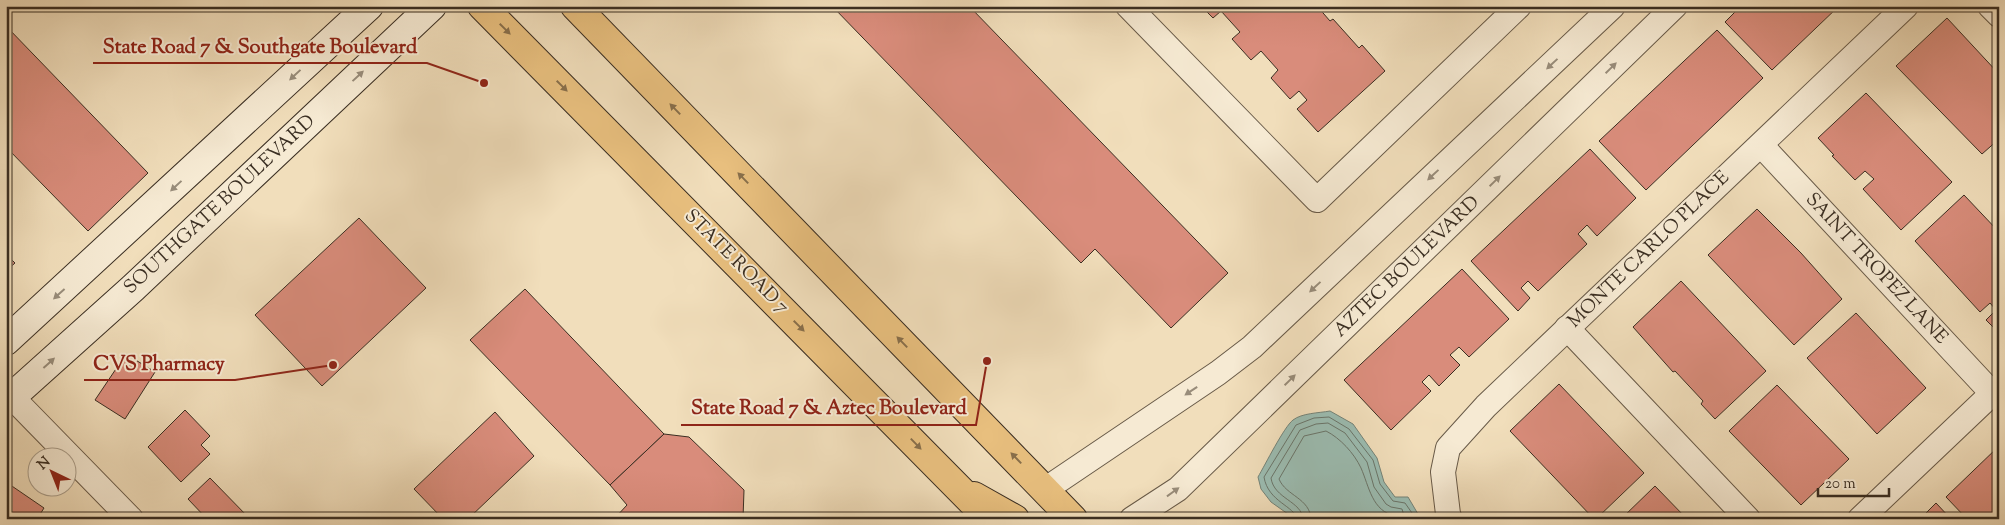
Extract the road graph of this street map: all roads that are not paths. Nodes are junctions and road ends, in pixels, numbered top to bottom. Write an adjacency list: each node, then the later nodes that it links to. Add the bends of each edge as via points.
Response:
1 (369, 6): 14 (main road, one-way to 14)
2 (432, 6): 16 (main road, SOUTHGATE BOULEVARD, one-way to 2, via 132,288)
3 (482, 6): 17 (main road, STATE ROAD 7, one-way to 17)
4 (575, 6): 18 (main road, one-way to 4)
5 (1128, 6): 6 (street, via 1317,200)
6 (1519, 6)
7 (1613, 6): 18 (street, one-way to 18, via 1252,347)
8 (1675, 6): 23 (street, AZTEC BOULEVARD, one-way to 8, via 1178,489)
9 (1906, 6): 12 (street, MONTE CARLO PLACE)
10 (1990, 6): 11 (street)
11 (1999, 15)
12 (1761, 145): 13 (street, MONTE CARLO PLACE); 15 (street, SAINT TROPEZ LANE)
13 (1567, 328): 24 (street, MONTE CARLO PLACE, via 1486,406 1448,448 1443,472); 25 (street)
14 (6, 341)
15 (1995, 390): 26 (street)
16 (8, 396): 19 (street)
17 (956, 485): 20 (main road, STATE ROAD 7); 21 (main road)
18 (1046, 489): 22 (main road)
19 (131, 519)
20 (989, 519)
21 (1015, 519)
22 (1073, 519)
23 (1132, 519)
24 (1450, 519)
25 (1748, 519)
26 (1860, 519)

